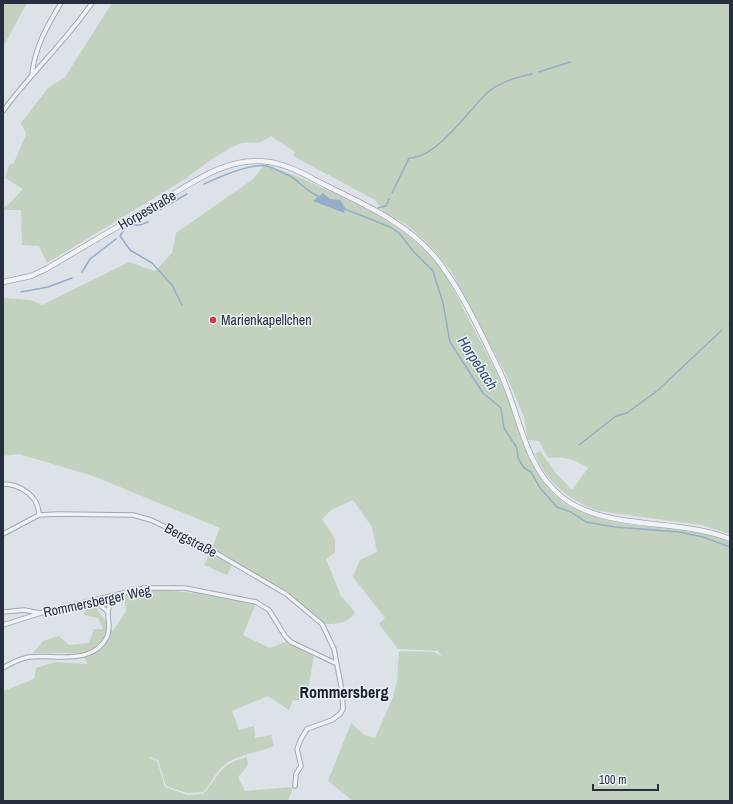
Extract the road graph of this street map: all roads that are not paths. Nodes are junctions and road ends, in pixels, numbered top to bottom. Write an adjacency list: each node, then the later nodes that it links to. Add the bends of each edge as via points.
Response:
1 (61, 3): 3 (street, via 42,36)
2 (92, 3): 3 (street, via 65,40)
3 (32, 74): 4 (street)
4 (3, 111)
5 (3, 282): 9 (street, Horpestraße, via 31,276 46,269 224,167 248,161 279,164 379,212 417,238 439,261 503,379 532,459 544,478 560,495 577,507 600,515 691,528)
6 (3, 484): 7 (street, via 22,488 35,501)
7 (39, 515): 8 (street, Bergstraße); 16 (street, Bergstraße, via 133,515 170,529 286,594 322,624 334,648)
8 (3, 534)
9 (730, 538)
10 (113, 595): 11 (street, Rommersberger Weg); 13 (street); 16 (street, Rommersberger Weg, via 144,588 185,588 256,602 269,610 291,642)
11 (94, 600): 13 (street); 14 (street, Rommersberger Weg)
12 (3, 612): 14 (street, via 24,610)
13 (108, 612): 17 (street, via 111,626 101,647 92,654 28,658 15,661)
14 (41, 613): 15 (street, Rommersberger Weg)
15 (3, 625)
16 (335, 663): 18 (street, via 342,691 343,709 332,720 307,729 297,749 301,766 296,774)
17 (3, 668)
18 (295, 786)

